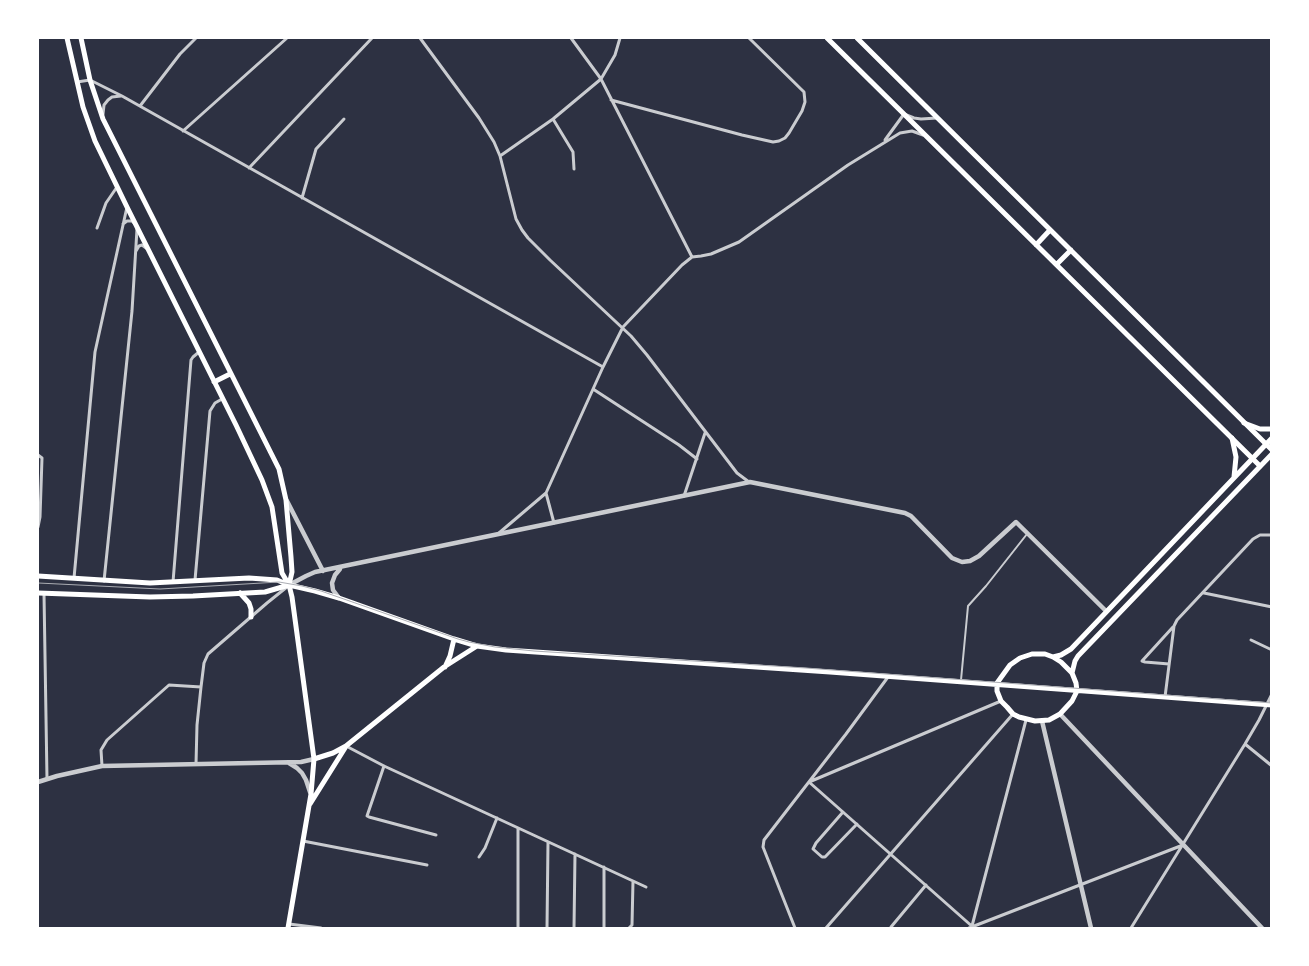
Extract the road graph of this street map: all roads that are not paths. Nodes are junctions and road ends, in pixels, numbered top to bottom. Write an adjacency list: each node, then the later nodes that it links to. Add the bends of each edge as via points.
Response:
1 (67, 38): 14 (main road)
2 (81, 38): 13 (main road)
3 (196, 38): 17 (street)
4 (287, 38): 23 (street)
5 (372, 38): 27 (street)
6 (420, 38): 26 (street, via 486,128)
7 (571, 38): 12 (street)
8 (620, 38): 12 (street, via 615,55)
9 (749, 38): 16 (street, via 804,92 802,111 790,133 779,141 742,135)
10 (827, 38): 18 (main road)
11 (857, 38): 19 (main road)
12 (601, 79): 16 (street); 22 (street)
13 (90, 80): 14 (street); 15 (street); 20 (main road)
14 (77, 82): 29 (main road, via 89,127)
15 (122, 96): 17 (street); 20 (street, via 108,100)
16 (611, 100): 40 (street)
17 (140, 106): 23 (street)
18 (904, 114): 19 (street, via 921,119); 24 (main road); 25 (street)
19 (938, 118): 35 (main road)
20 (102, 119): 45 (main road)
21 (344, 119): 30 (street, via 315,152)
22 (553, 119): 26 (street); 28 (street, via 573,152)
23 (183, 131): 27 (street)
24 (927, 137): 25 (street, via 904,131); 36 (main road)
25 (884, 143): 40 (street, via 739,242 711,254)
26 (500, 156): 42 (street, via 516,219 522,230)
27 (249, 168): 30 (street)
28 (574, 169)
29 (117, 187): 31 (main road); 34 (street, via 106,203)
30 (302, 198): 44 (street)
31 (127, 207): 32 (street); 33 (main road)
32 (123, 224): 33 (street, via 132,221); 74 (street, via 96,352)
33 (136, 226): 37 (main road); 39 (street)
34 (97, 228)
35 (1050, 230): 36 (main road); 38 (main road)
36 (1036, 245): 41 (main road)
37 (148, 249): 39 (street, via 139,246); 43 (main road)
38 (1071, 250): 41 (main road); 49 (main road)
39 (136, 252): 75 (street)
40 (692, 257): 42 (street)
41 (1057, 264): 52 (main road)
42 (623, 327): 44 (street); 51 (street)
43 (199, 352): 46 (main road); 77 (street, via 191,360)
44 (603, 368): 47 (street)
45 (230, 374): 46 (main road); 65 (main road, via 279,469)
46 (214, 382): 48 (main road)
47 (593, 389): 59 (street); 63 (street)
48 (222, 399): 76 (street, via 210,410); 78 (main road, via 272,506 282,573)
49 (1244, 423): 50 (main road); 54 (main road)
50 (1272, 429)
51 (706, 433): 59 (street); 62 (street, via 737,473)
52 (1232, 438): 58 (main road); 61 (main road, via 1236,457)
53 (1272, 438): 54 (main road)
54 (1266, 444): 55 (main road); 58 (main road)
55 (1272, 450)
56 (1272, 454): 60 (main road)
57 (38, 455): 67 (street, via 42,458)
58 (1252, 458): 60 (main road); 61 (main road)
59 (697, 459): 64 (street)
60 (1260, 466): 95 (main road, via 1078,656)
61 (1234, 477): 85 (main road)
62 (750, 482): 64 (street); 68 (street, via 905,513 952,558 962,562 979,556 1016,522)
63 (546, 493): 66 (street); 69 (street)
64 (684, 496): 66 (street)
65 (286, 500): 72 (street); 78 (main road, via 292,572)
66 (554, 524): 69 (street)
67 (38, 527)
68 (1027, 534): 85 (street); 97 (lane, via 968,606)
69 (497, 535): 71 (street)
70 (1272, 536): 79 (street, via 1260,535 1254,539)
71 (341, 568): 72 (street); 83 (street, via 332,583)
72 (323, 571): 78 (street)
73 (38, 576): 74 (main road)
74 (74, 579): 75 (main road)
75 (104, 581): 77 (main road)
76 (195, 581): 77 (main road); 78 (main road, via 262,579 278,580)
77 (173, 583)
78 (288, 586): 82 (main road); 83 (main road); 86 (street); 111 (main road)
79 (1203, 592): 84 (street); 87 (street)
80 (38, 593): 81 (main road)
81 (44, 593): 82 (main road, via 159,597); 117 (street)
82 (240, 593): 86 (main road, via 249,603)
83 (338, 598): 88 (main road)
84 (1272, 607)
85 (1106, 611): 92 (main road, via 1071,649)
86 (251, 617): 99 (street, via 208,654)
87 (1174, 626): 93 (street); 93 (street, via 1142,661)
88 (454, 639): 90 (main road); 94 (main road)
89 (1251, 640): 91 (street)
90 (477, 646): 94 (main road); 96 (main road)
91 (1272, 650)
92 (1053, 657): 95 (main road); 98 (main road, via 1032,654 1020,658 1010,665)
93 (1169, 664): 102 (street)
94 (444, 668): 110 (main road)
95 (1072, 673): 100 (main road)
96 (888, 677): 97 (main road); 119 (street)
97 (961, 682): 98 (main road)
98 (996, 684): 100 (main road); 103 (main road)
99 (201, 687): 113 (street); 114 (street, via 169,685 108,740 102,750)
100 (1077, 691): 102 (main road); 106 (main road)
101 (1272, 694): 104 (street)
102 (1165, 697): 104 (main road)
103 (1001, 701): 105 (main road); 119 (street)
104 (1270, 706): 109 (street)
105 (1013, 714): 107 (main road); 131 (street)
106 (1060, 714): 108 (main road); 129 (street)
107 (1026, 720): 108 (main road); 149 (street)
108 (1042, 721): 136 (street)
109 (1245, 744): 116 (street); 129 (street)
110 (346, 746): 111 (main road); 115 (street); 121 (main road)
111 (314, 759): 112 (street); 120 (main road)
112 (288, 762): 113 (street); 120 (street, via 302,773)
113 (196, 764): 114 (street)
114 (102, 766): 117 (street)
115 (384, 766): 123 (street); 126 (street, via 368,816)
116 (1272, 766)
117 (47, 779): 118 (street)
118 (38, 782)
119 (809, 782): 122 (street); 147 (street, via 764,840 763,847)
120 (311, 794): 121 (main road)
121 (309, 807): 128 (main road)
122 (843, 812): 124 (street); 124 (street, via 813,850 825,857)
123 (497, 818): 125 (street); 132 (street)
124 (857, 824): 131 (street)
125 (518, 828): 127 (street); 142 (street)
126 (436, 835)
127 (548, 841): 130 (street); 143 (street)
128 (303, 842): 133 (street); 139 (main road)
129 (1182, 845): 136 (street); 151 (street); 152 (street)
130 (575, 854): 134 (street); 144 (street)
131 (891, 854): 137 (street); 148 (street)
132 (479, 858)
133 (427, 865)
134 (604, 867): 135 (street); 145 (street)
135 (633, 880): 138 (street); 146 (street)
136 (1080, 884): 149 (street); 150 (street)
137 (926, 885): 140 (street); 149 (street)
138 (646, 886)
139 (289, 926): 141 (street)
140 (891, 927)
141 (321, 928)
142 (518, 928)
143 (547, 928)
144 (574, 928)
145 (604, 928)
146 (630, 928)
147 (795, 928)
148 (826, 928)
149 (972, 928)
150 (1091, 928)
151 (1131, 928)
152 (1262, 928)

